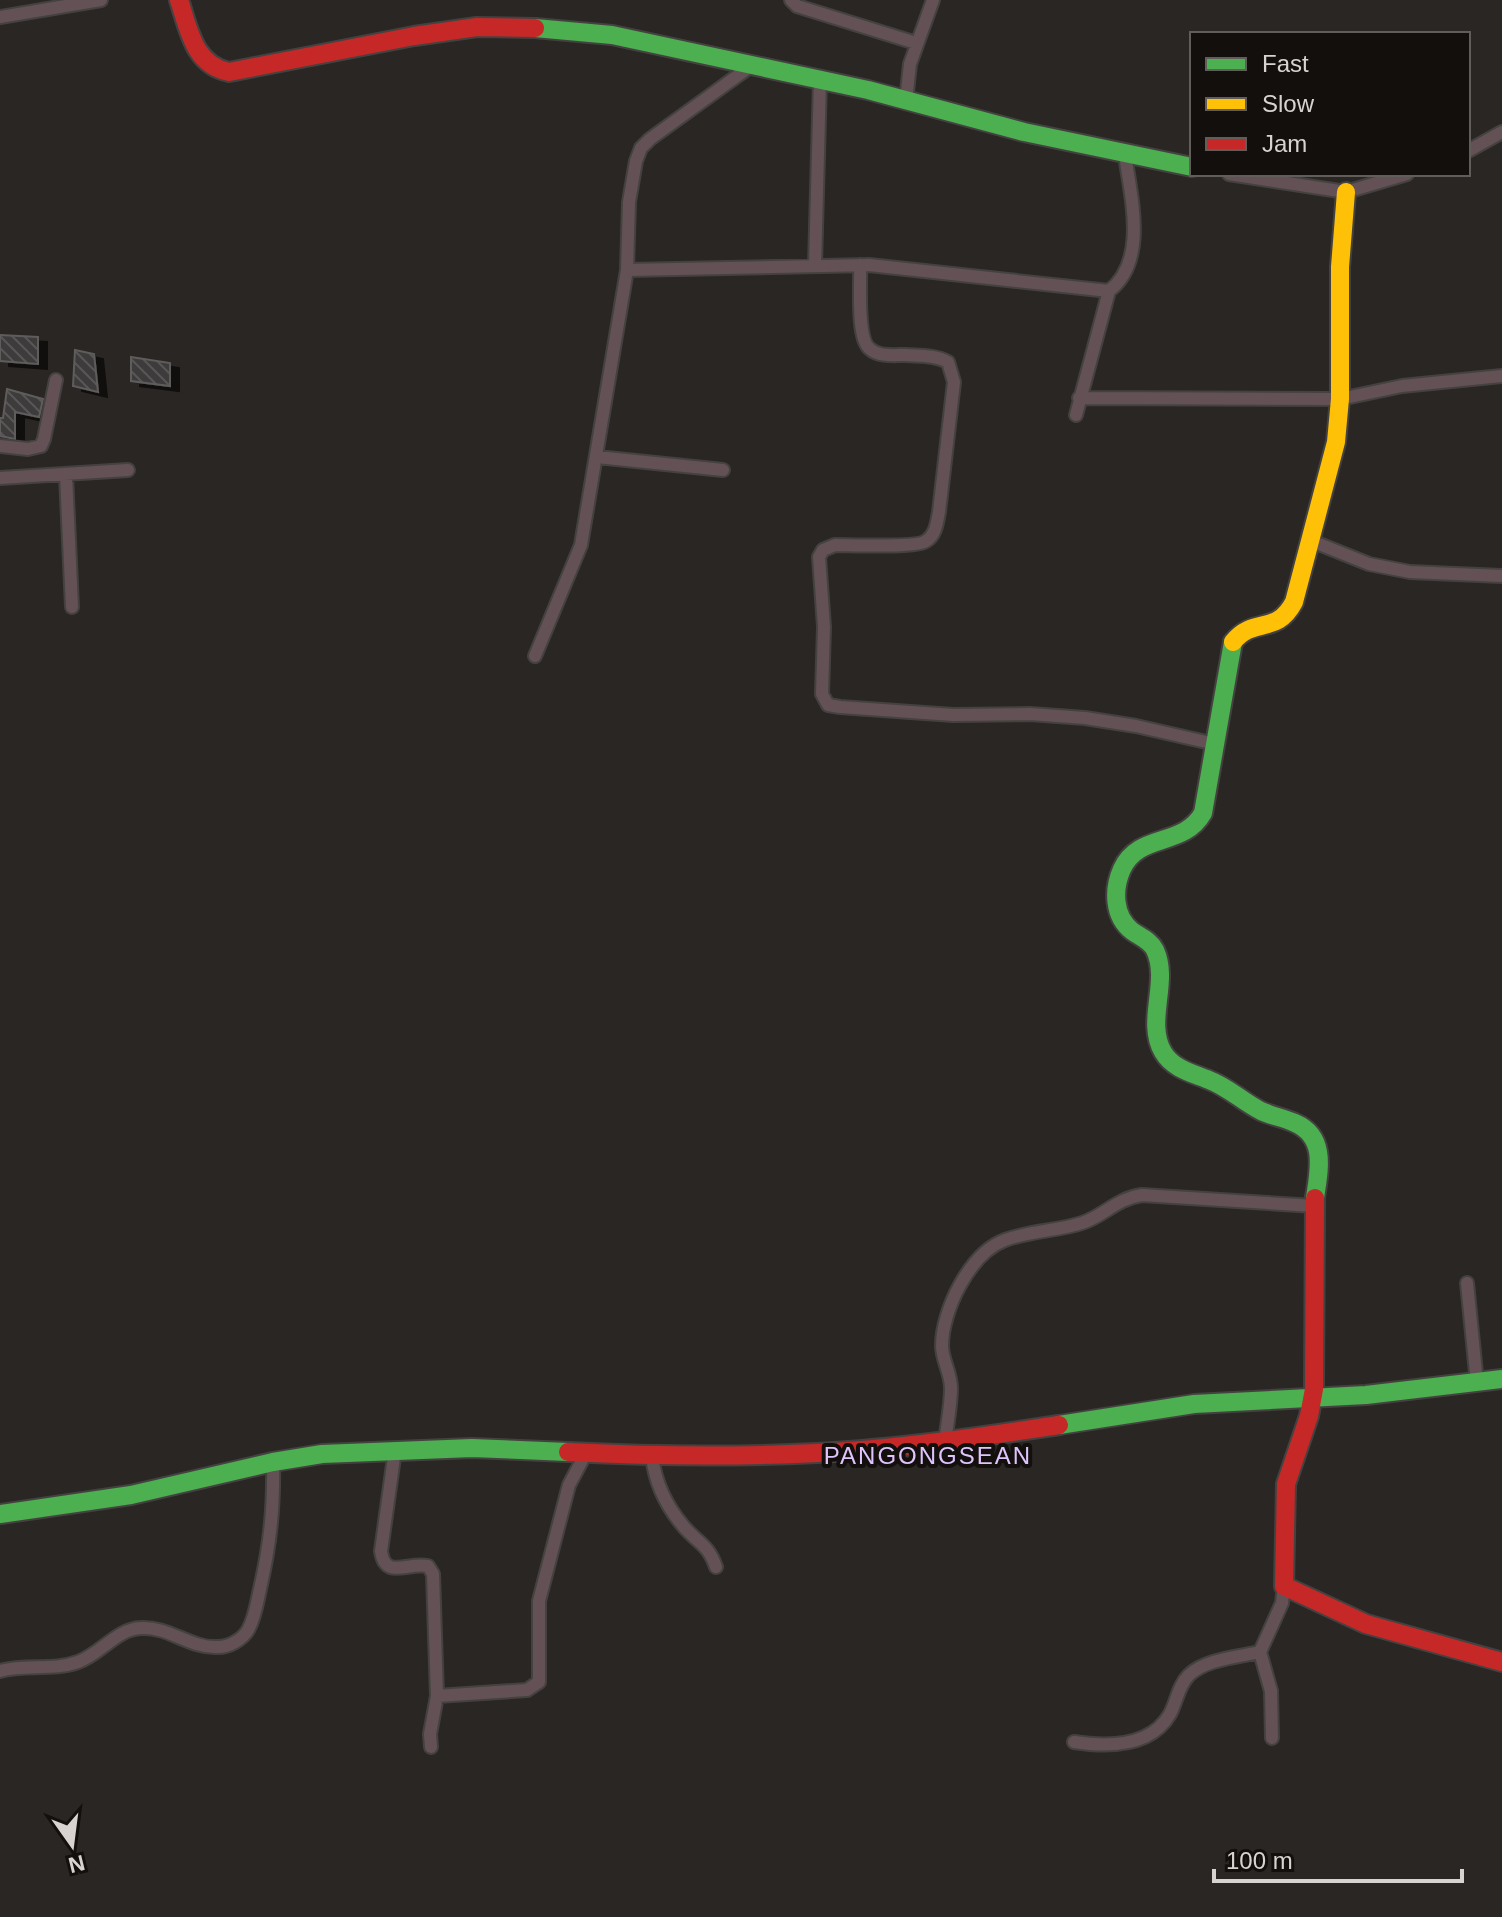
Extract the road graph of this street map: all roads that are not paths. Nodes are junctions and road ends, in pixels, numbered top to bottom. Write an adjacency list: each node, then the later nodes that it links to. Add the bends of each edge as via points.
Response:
1 (101, 0): 5 (street)
2 (179, 0): 7 (street, via 200,57 218,72 477,27 612,35)
3 (791, 0): 6 (street)
4 (933, 0): 6 (street)
5 (0, 17)
6 (916, 43): 9 (street)
7 (751, 66): 8 (street); 19 (street, via 641,148 629,202)
8 (820, 80): 9 (street); 17 (street)
9 (906, 101): 12 (street)
10 (1502, 132): 11 (street)
11 (1470, 150)
12 (1125, 155): 13 (street); 20 (street, via 1134,231 1128,269)
13 (1190, 167)
14 (1242, 176): 16 (street)
15 (1400, 176): 16 (street)
16 (1346, 192): 24 (street)
17 (815, 265): 18 (street); 19 (street)
18 (860, 265): 20 (street); 36 (street, via 865,344 881,354 938,357 948,362 954,382 934,533 916,544 835,545 819,557 822,694 828,705 943,715 1085,718)
19 (627, 270): 27 (street)
20 (1109, 291): 23 (street)
21 (1502, 376): 24 (street, via 1402,386)
22 (56, 380): 26 (street, via 41,446)
23 (1079, 398): 24 (street); 25 (street)
24 (1340, 399): 32 (street, via 1334,452)
25 (1076, 415)
26 (0, 446)
27 (597, 457): 29 (street); 35 (street, via 581,545)
28 (128, 470): 30 (street)
29 (723, 470)
30 (66, 475): 31 (street); 34 (street)
31 (0, 478)
32 (1309, 540): 33 (street, via 1390,568); 36 (street, via 1289,614 1280,622 1247,628 1233,643)
33 (1502, 576)
34 (72, 607)
35 (535, 656)
36 (1215, 744): 37 (street, via 1199,825 1132,851 1118,880 1116,904 1121,921 1156,952 1161,1048 1171,1062 1308,1130 1319,1155)
37 (1314, 1206): 41 (street); 42 (street, via 1142,1195 1114,1203 1083,1223 990,1248 962,1280 948,1311 942,1346 951,1388)
38 (1467, 1283): 40 (street)
39 (1502, 1379): 40 (street)
40 (1477, 1383): 41 (street)
41 (1313, 1398): 42 (street, via 1194,1404); 49 (street, via 1285,1491)
42 (945, 1442): 45 (street, via 817,1453)
43 (395, 1450): 44 (street); 46 (street); 53 (street, via 382,1562 394,1569 428,1566 433,1574)
44 (586, 1453): 45 (street); 53 (street, via 569,1485 539,1601 539,1682 527,1690)
45 (652, 1456): 48 (street, via 664,1497 712,1554)
46 (273, 1462): 47 (street, via 131,1495); 52 (street, via 271,1543 253,1616 247,1632 234,1643 217,1648 141,1628 75,1663)
47 (0, 1514)
48 (716, 1567)
49 (1284, 1586): 50 (street); 51 (street, via 1366,1624)
50 (1260, 1652): 54 (street, via 1271,1691); 55 (street, via 1199,1668 1188,1676 1169,1716 1148,1735 1109,1745)
51 (1502, 1662)
52 (0, 1671)
53 (437, 1696): 56 (street)
54 (1272, 1738)
55 (1074, 1742)
56 (431, 1747)

